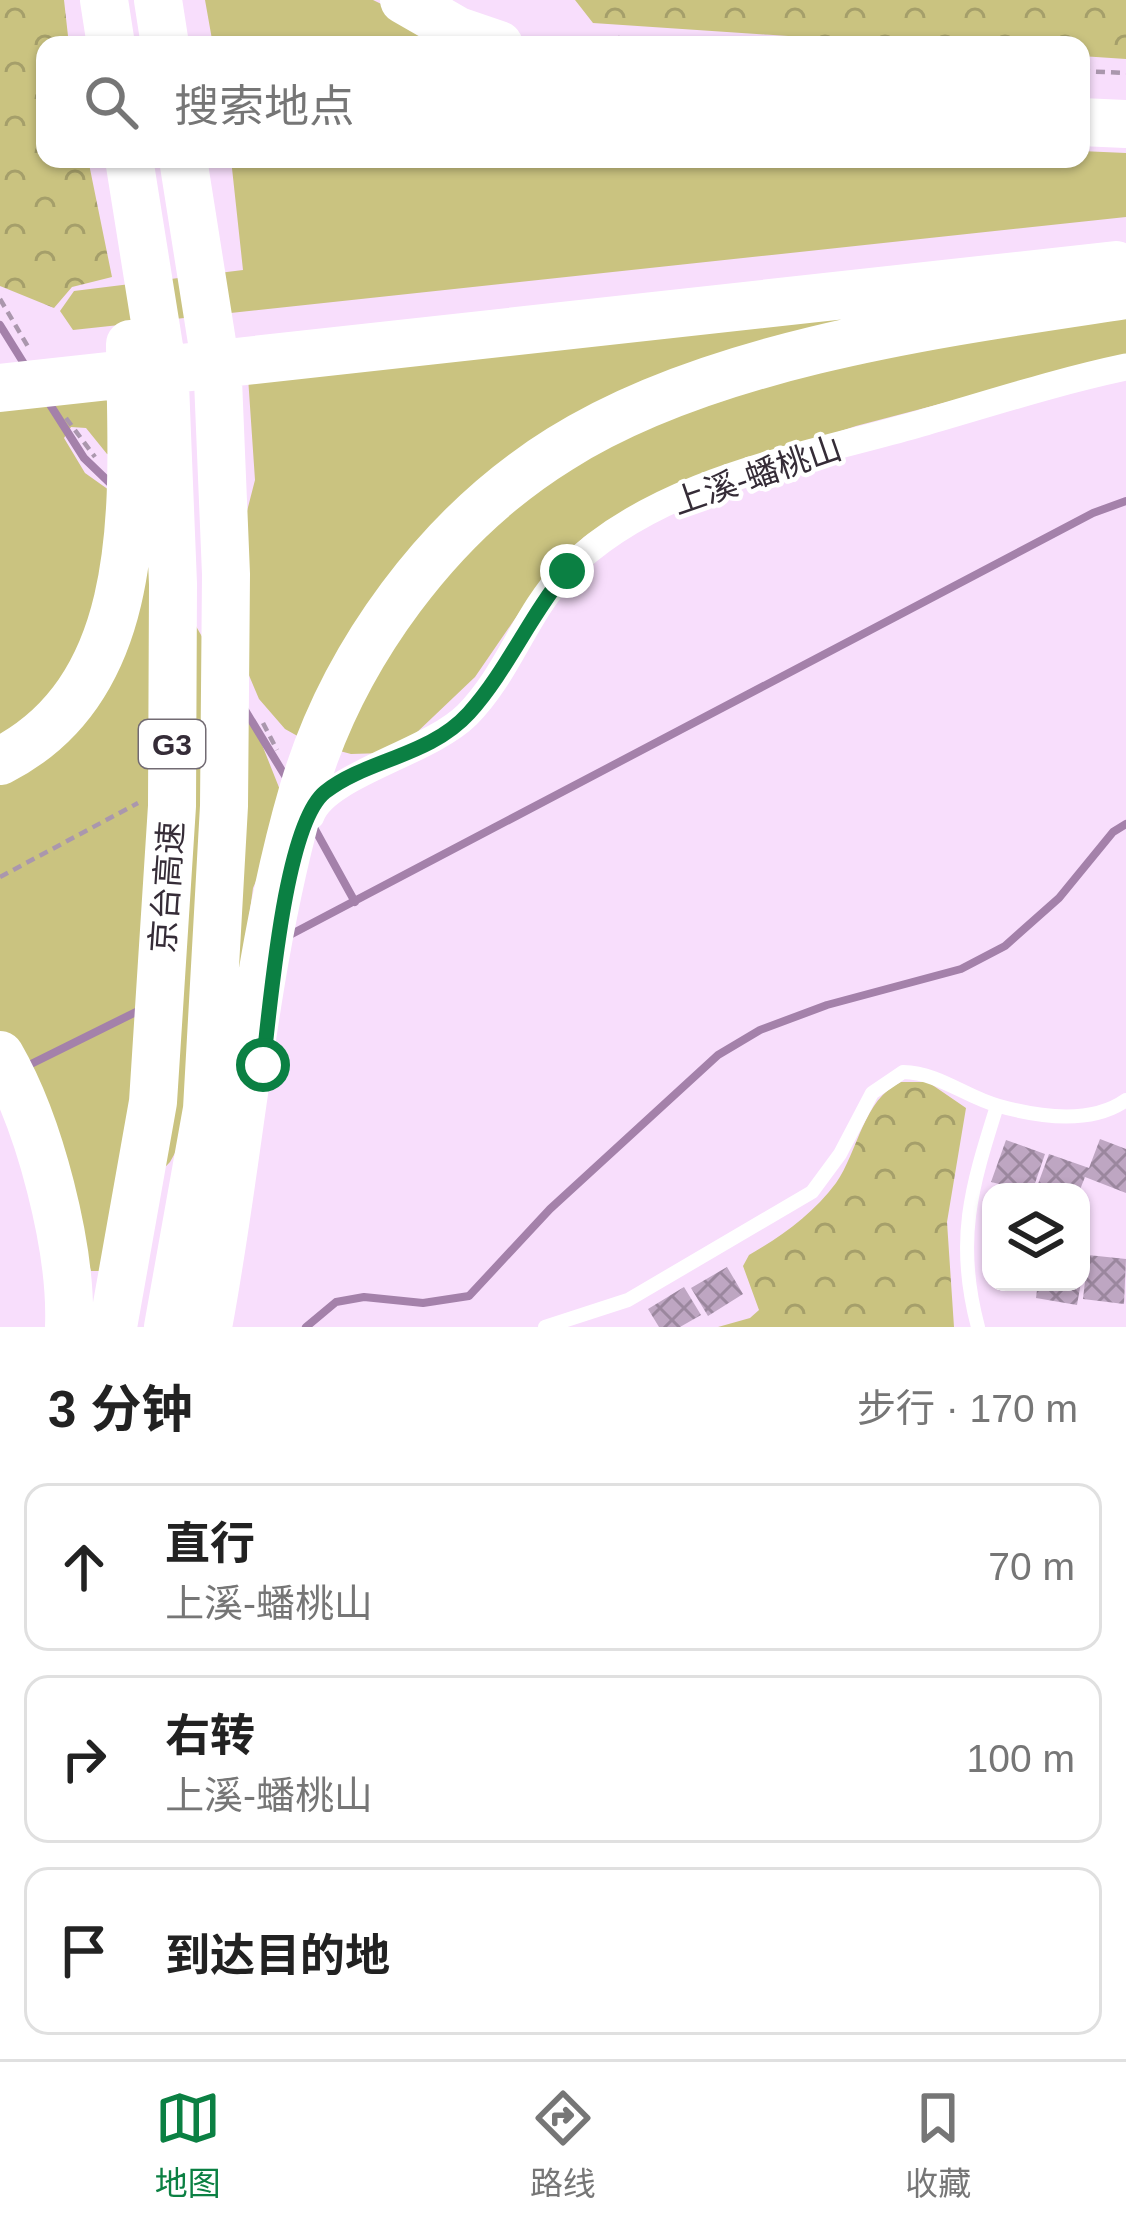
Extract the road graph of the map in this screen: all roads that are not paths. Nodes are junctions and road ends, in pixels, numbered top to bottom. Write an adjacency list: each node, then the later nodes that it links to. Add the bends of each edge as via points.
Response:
1 (104, 0): 4 (highway)
2 (158, 0): 5 (highway)
3 (404, 0): 6 (highway)
4 (110, 36)
5 (164, 36)
6 (473, 36)
7 (1090, 122): 8 (highway)
8 (1126, 124)
9 (129, 168): 18 (highway, via 124,583 101,654 64,716)
10 (130, 168): 23 (highway, 京台高速 / G3, via 165,384 172,806 153,1102)
11 (184, 168): 24 (highway, 京台高速 / G3, via 218,380 224,806 207,1109)
12 (1126, 230): 15 (highway)
13 (1126, 264): 17 (highway)
14 (1126, 295): 25 (highway, via 943,323 730,375 559,449 435,558 365,648 310,770 280,881)
15 (0, 354)
16 (1126, 367): 25 (street, 上溪-蟠桃山, via 712,485 646,514 567,571 467,716 412,754 326,791 285,892 263,1065)
17 (0, 388)
18 (0, 761)
19 (0, 1055): 22 (highway, via 46,1175)
20 (1126, 1100): 21 (lane, via 1087,1116)
21 (998, 1106): 26 (lane, via 934,1076 903,1072 886,1080 812,1192 628,1300); 27 (lane, via 965,1215 964,1259)
22 (70, 1327)
23 (113, 1327)
24 (168, 1327)
25 (208, 1327)
26 (545, 1327)
27 (978, 1327)

